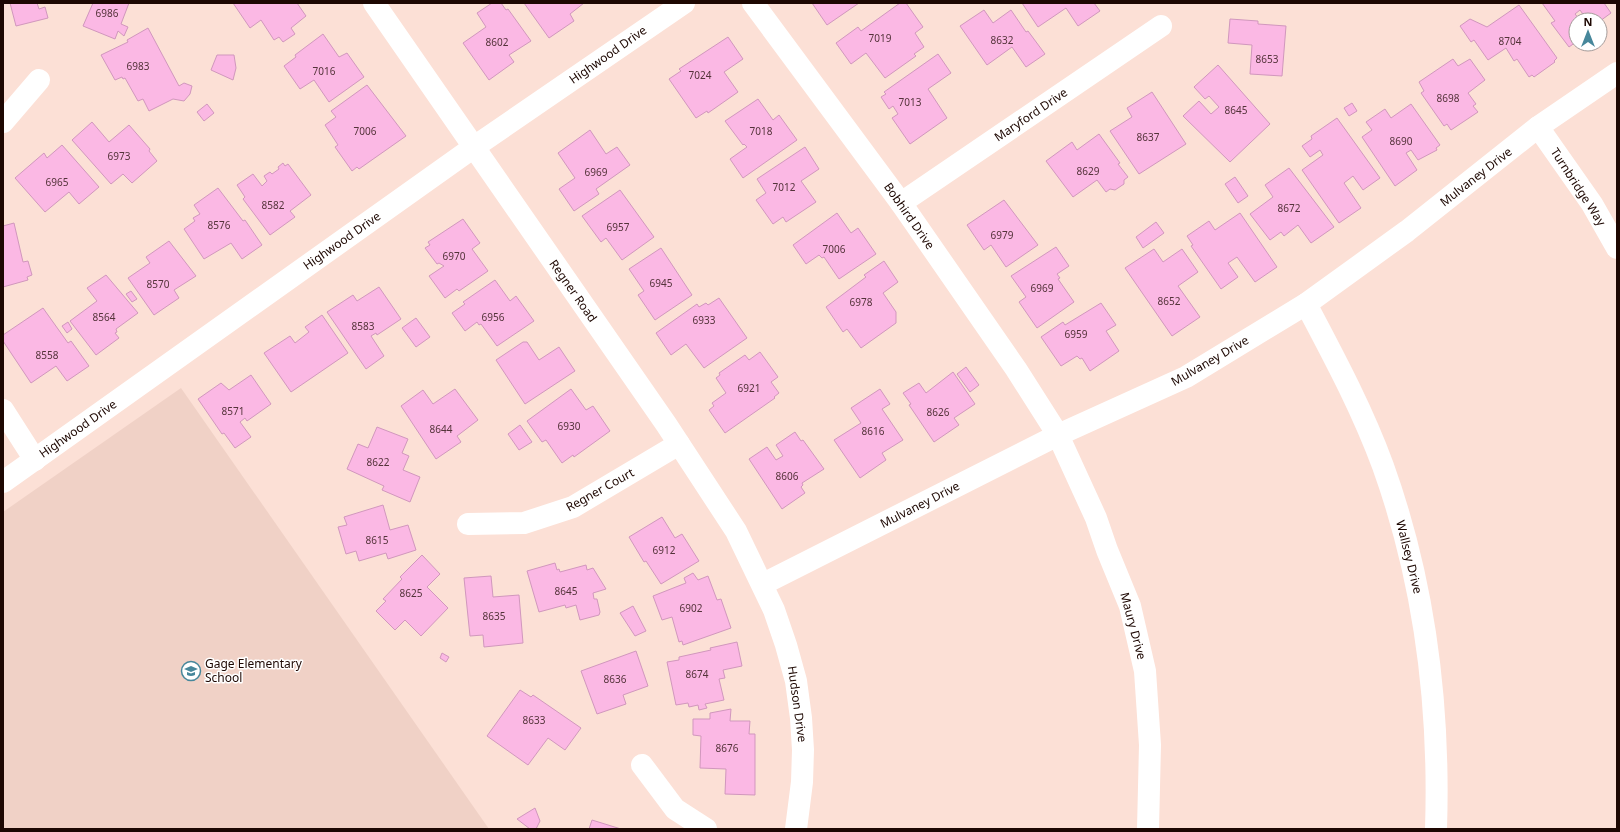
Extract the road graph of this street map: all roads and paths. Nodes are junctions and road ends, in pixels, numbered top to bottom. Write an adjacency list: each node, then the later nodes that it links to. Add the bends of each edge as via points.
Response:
1 (374, 3): 9 (street, Regner Road)
2 (684, 3): 9 (street, Highwood Drive)
3 (753, 3): 10 (street, Bobhird Drive)
4 (1161, 26): 10 (street, Maryford Drive)
5 (1617, 73): 8 (street, Mulvaney Drive)
6 (39, 80): 7 (street)
7 (3, 122)
8 (1538, 127): 11 (street, Turnbridge Way, via 1592,204); 12 (street, Mulvaney Drive, via 1407,231)
9 (474, 147): 15 (street, Regner Road); 16 (street, Highwood Drive)
10 (901, 203): 14 (street, Bobhird Drive, via 1016,369)
11 (1617, 248)
12 (1306, 304): 14 (street, Mulvaney Drive, via 1186,377); 24 (street, Wallsey Drive, via 1334,356 1383,466 1412,562 1432,681 1437,744)
13 (3, 410): 16 (street)
14 (1058, 435): 19 (street, Mulvaney Drive); 23 (street, Maury Drive, via 1096,518 1130,606 1145,671 1150,745)
15 (679, 444): 18 (street, Regner Court, via 573,508 524,523); 19 (street, Regner Road, via 736,530)
16 (35, 460): 17 (street, Highwood Drive)
17 (3, 482)
18 (468, 524)
19 (763, 584): 22 (street, Hudson Drive, via 786,645 796,681 801,718 802,782)
20 (642, 766): 21 (street, via 675,809)
21 (706, 829)
22 (796, 829)
23 (1148, 829)
24 (1436, 829)

